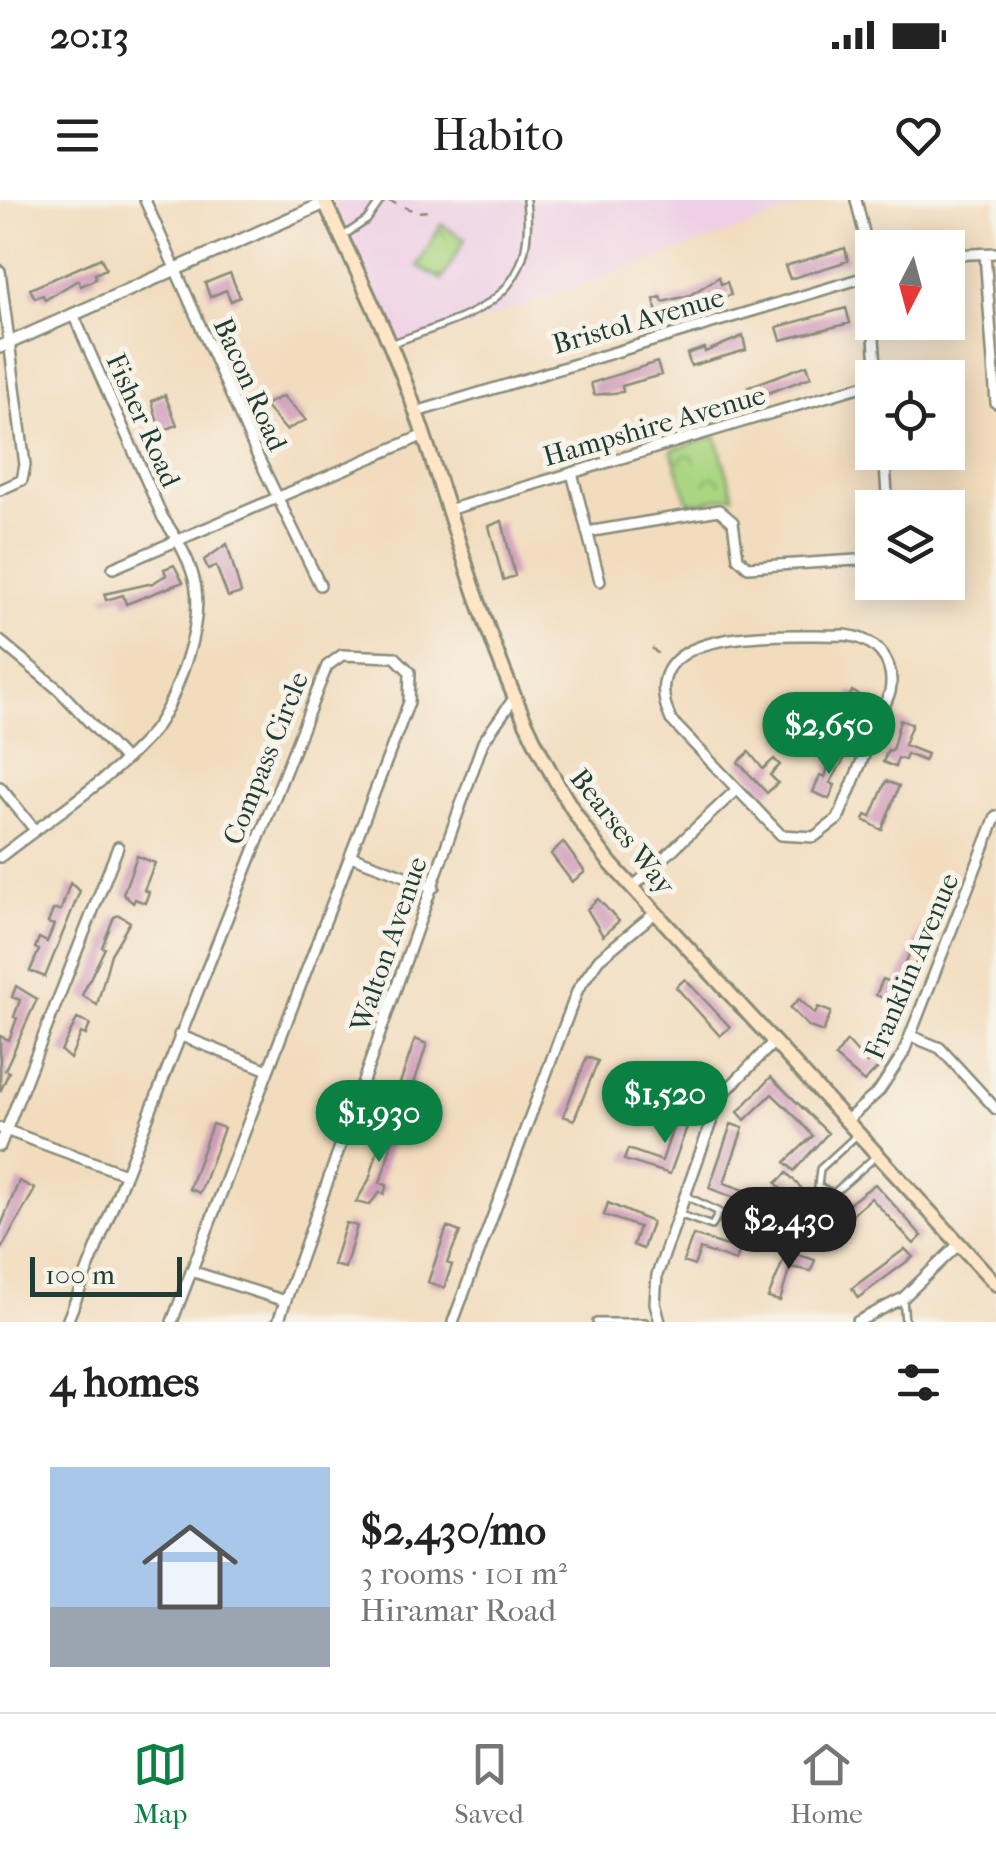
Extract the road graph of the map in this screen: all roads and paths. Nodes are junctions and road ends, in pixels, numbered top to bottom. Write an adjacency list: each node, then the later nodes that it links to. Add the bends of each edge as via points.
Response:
1 (145, 200): 11 (street, Bacon Road)
2 (384, 200): 6 (path); 8 (lane)
3 (526, 200): 16 (lane, via 528,242 514,283 485,307)
4 (856, 200): 7 (street)
5 (324, 201): 8 (main road, Bearses Way); 11 (street)
6 (429, 211)
7 (863, 230)
8 (340, 237): 16 (main road, Bearses Way)
9 (990, 253): 10 (street); 17 (street)
10 (965, 255)
11 (176, 269): 14 (street); 24 (street, Bacon Road)
12 (0, 270): 15 (street)
13 (855, 280): 20 (street, Bristol Avenue)
14 (73, 314): 15 (street); 27 (street, Fisher Road, via 163,518)
15 (5, 345): 23 (street, via 25,465 17,486)
16 (389, 345): 20 (main road, Bearses Way)
17 (995, 371): 19 (street)
18 (855, 386): 22 (street, Hampshire Avenue)
19 (996, 403)
20 (416, 412): 21 (main road, Bearses Way)
21 (424, 434): 24 (street); 25 (main road, Bearses Way)
22 (572, 473): 25 (street, Hampshire Avenue); 26 (street)
23 (0, 490)
24 (277, 498): 27 (street); 31 (street, Bacon Road)
25 (448, 510): 35 (main road, Bearses Way)
26 (586, 532): 28 (street, via 718,510 733,522 738,558 748,567); 30 (street)
27 (179, 540): 29 (street); 36 (street, Fisher Road, via 198,590 196,630 167,708)
28 (855, 560)
29 (113, 568)
30 (600, 581)
31 (320, 585)
32 (0, 641): 36 (street, via 59,690)
33 (652, 648): 34 (path)
34 (661, 657)
35 (512, 701): 44 (street, Walton Avenue, via 483,742); 45 (main road, Bearses Way, via 561,796)
36 (124, 759): 40 (street, Fisher Road)
37 (0, 788): 40 (street)
38 (736, 790): 38 (street, via 781,835 806,838 830,829 890,692 891,670 879,649 844,635 738,638 681,654 665,684 667,711); 45 (street)
39 (996, 816): 48 (street, Franklin Avenue)
40 (35, 830): 43 (street, Fisher Road)
41 (118, 847): 53 (street)
42 (350, 856): 44 (street); 47 (street, Compass Circle, via 410,697 410,672 395,657 338,656 328,666); 50 (street, Compass Circle)
43 (0, 857)
44 (434, 887): 64 (street, Walton Avenue)
45 (632, 888): 46 (main road, Bearses Way)
46 (654, 913): 49 (main road, Bearses Way); 68 (street, via 599,959 578,989)
47 (180, 1035): 50 (street); 57 (street, Compass Circle)
48 (911, 1036): 51 (street, via 940,1048); 52 (street, Franklin Avenue, via 886,1082)
49 (774, 1042): 52 (main road, Bearses Way); 58 (street, via 720,1097)
50 (268, 1070): 61 (street, Compass Circle)
51 (996, 1109)
52 (846, 1121): 54 (main road, Bearses Way)
53 (3, 1129): 55 (street); 57 (street)
54 (858, 1134): 56 (main road, Bearses Way); 56 (lane, via 820,1169 818,1187 838,1190)
55 (0, 1146)
56 (878, 1155): 60 (main road, Bearses Way)
57 (125, 1174): 65 (street, Compass Circle)
58 (683, 1196): 59 (street); 59 (lane, via 719,1212 712,1226)
59 (678, 1214): 71 (street, via 655,1282)
60 (960, 1244): 62 (main road, Bearses Way); 63 (street)
61 (191, 1271): 64 (street); 66 (street, Compass Circle)
62 (996, 1284)
63 (902, 1298): 72 (street); 73 (lane)
64 (285, 1302): 67 (street, Walton Avenue)
65 (66, 1322)
66 (172, 1322)
67 (278, 1322)
68 (453, 1322)
69 (596, 1322): 70 (lane)
70 (646, 1322)
71 (660, 1322)
72 (857, 1322)
73 (905, 1322)

